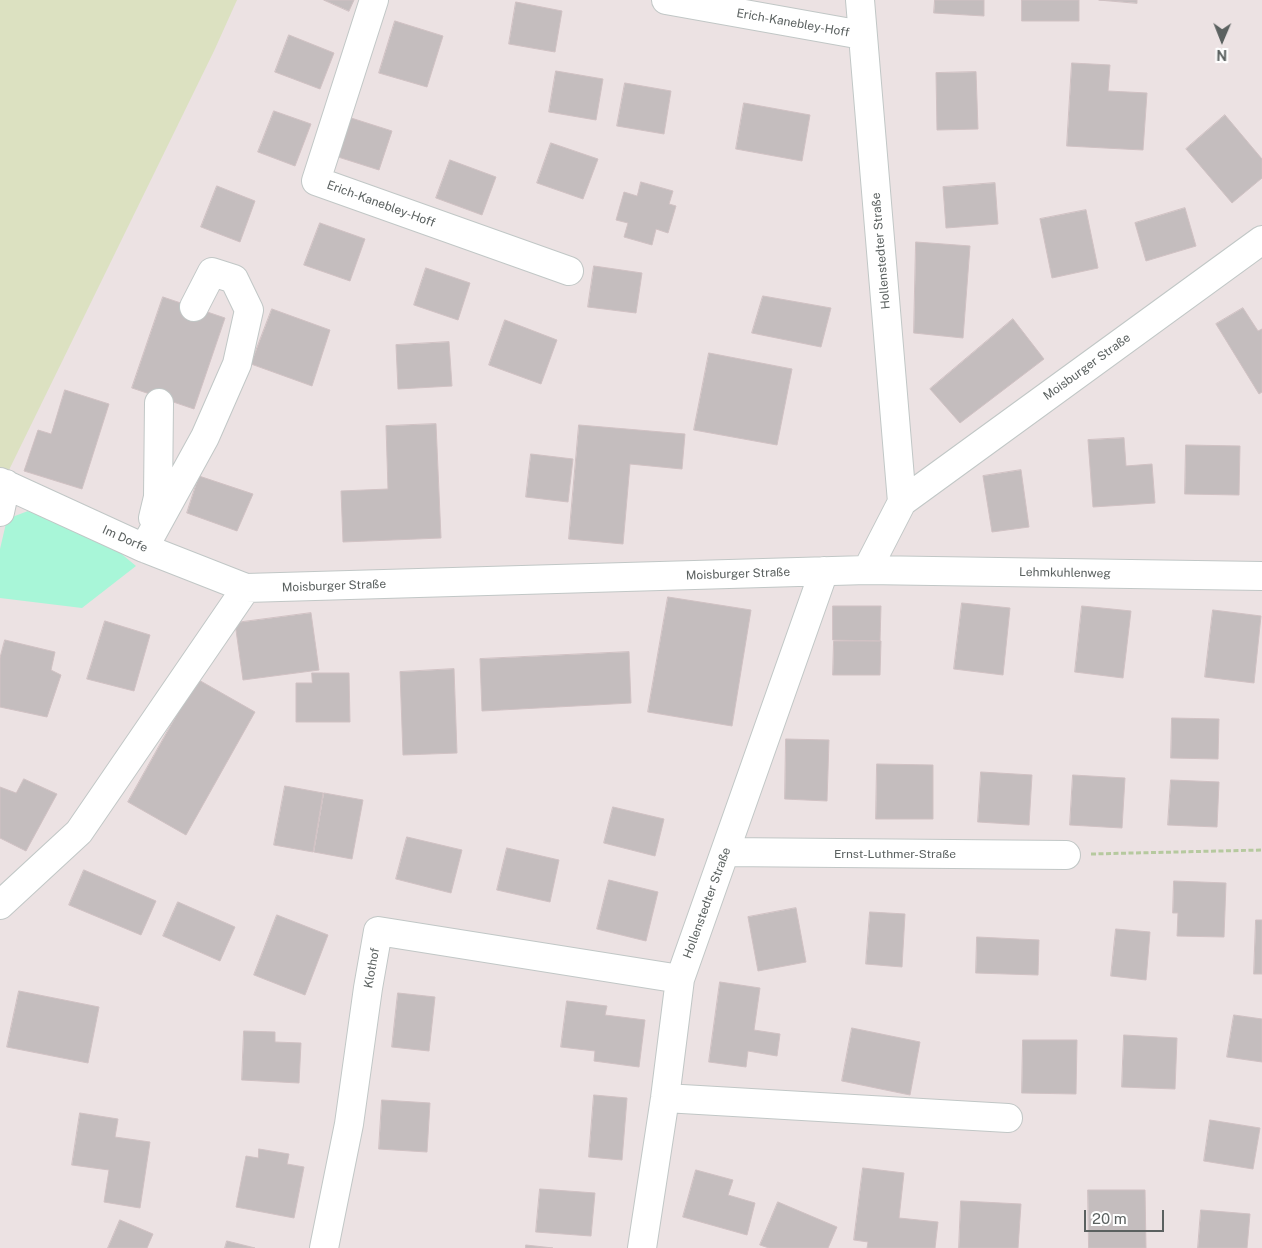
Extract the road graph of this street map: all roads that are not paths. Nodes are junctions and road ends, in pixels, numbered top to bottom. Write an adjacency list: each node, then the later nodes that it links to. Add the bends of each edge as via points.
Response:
1 (374, 0): 6 (street, Erich-Kanebley-Hoff, via 316,181)
2 (666, 0): 4 (street, Erich-Kanebley-Hoff)
3 (860, 0): 4 (street, Hollenstedter Straße)
4 (862, 35): 10 (street, Hollenstedter Straße)
5 (1262, 240): 10 (street, Moisburger Straße)
6 (569, 271)
7 (194, 307): 12 (street, via 212,272 234,279 249,310 237,364 205,437)
8 (159, 403): 12 (street, via 158,497)
9 (3, 483): 11 (street, Im Dorfe); 12 (street, Im Dorfe)
10 (902, 502): 13 (street, Moisburger Straße)
11 (0, 512)
12 (144, 548): 16 (street, Im Dorfe)
13 (867, 570): 14 (street, Lehmkuhlenweg); 15 (street, Lehmkuhlenweg)
14 (824, 571): 16 (street, Moisburger Straße); 17 (street, Hollenstedter Straße)
15 (1262, 576)
16 (246, 588): 19 (street, via 80,832)
17 (725, 852): 18 (street, Ernst-Luthmer-Straße); 20 (street, Hollenstedter Straße)
18 (1066, 855)
19 (0, 905)
20 (680, 979): 21 (street, Hollenstedter Straße); 23 (street, Klothof, via 378,931 349,1124)
21 (665, 1098): 22 (street); 24 (street, Hollenstedter Straße)
22 (1008, 1118)
23 (324, 1248)
24 (642, 1248)

